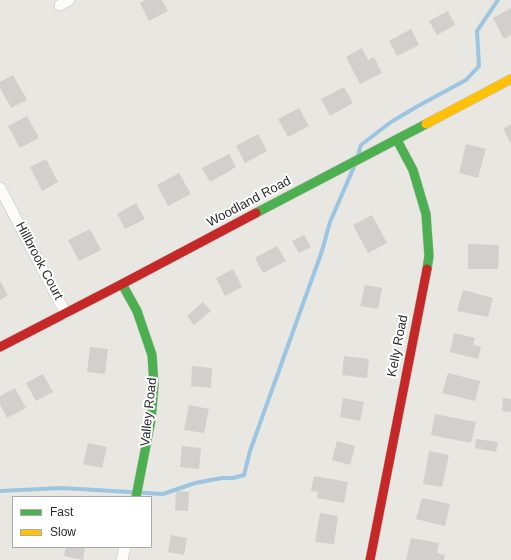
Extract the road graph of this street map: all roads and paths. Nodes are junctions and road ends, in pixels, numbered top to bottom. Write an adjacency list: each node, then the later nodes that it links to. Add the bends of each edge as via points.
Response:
1 (511, 79): 2 (street, Woodland Road)
2 (397, 140): 4 (street, Woodland Road); 10 (street, Kelly Road, via 413,170 426,214 429,256)
3 (0, 188): 5 (street, Hillbrook Court)
4 (122, 284): 5 (street, Woodland Road); 7 (street, Valley Road, via 137,311 152,355 154,385 151,420)
5 (66, 314): 6 (street, Woodland Road)
6 (0, 347)
7 (136, 496)
8 (125, 548): 9 (street)
9 (122, 560)
10 (370, 560)

